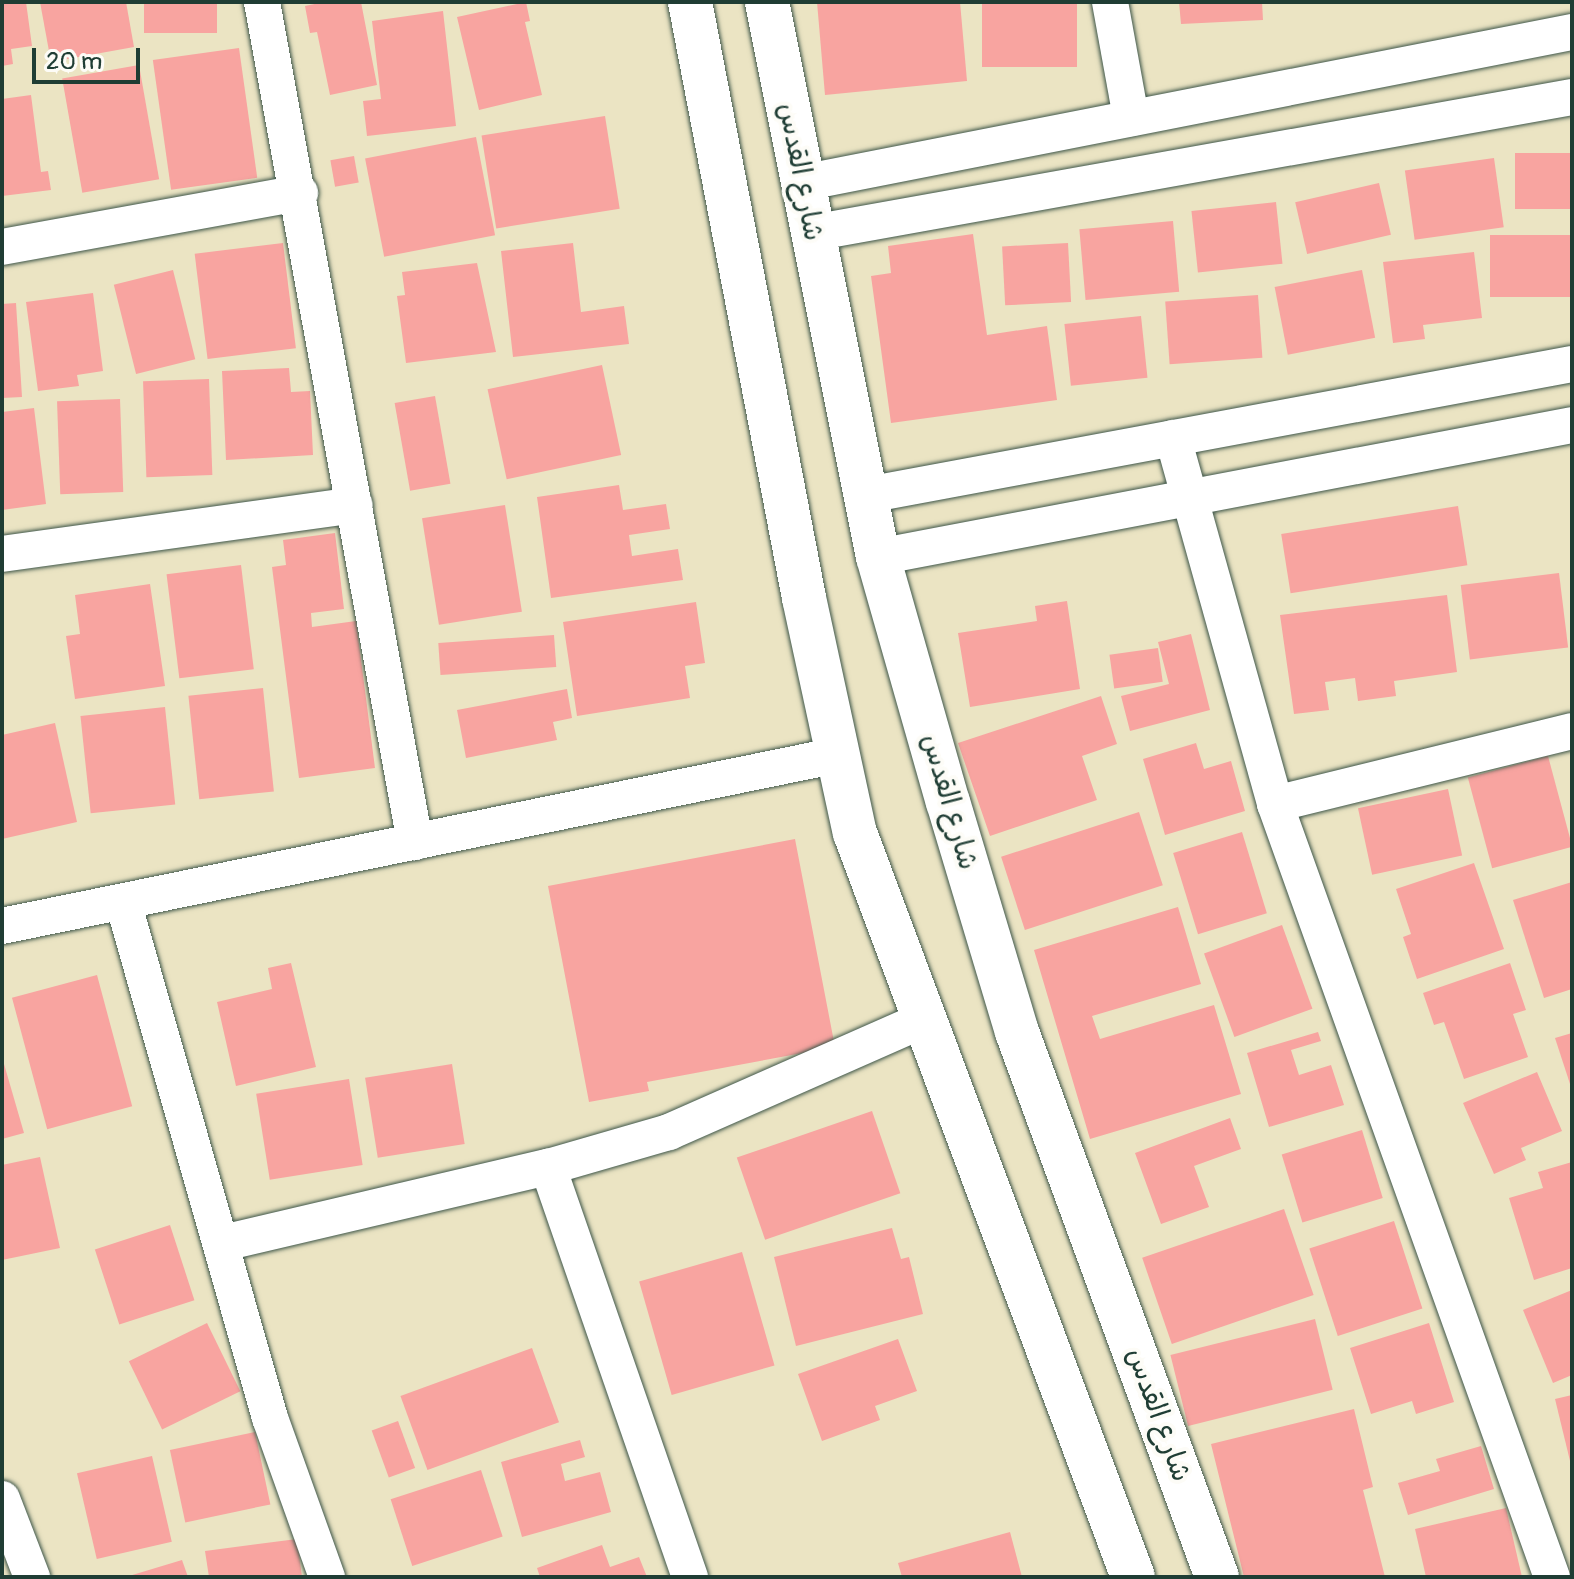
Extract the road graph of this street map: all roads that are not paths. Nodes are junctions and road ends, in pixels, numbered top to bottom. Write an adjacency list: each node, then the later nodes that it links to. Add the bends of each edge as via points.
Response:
1 (262, 2): 9 (street)
2 (690, 2): 21 (main road)
3 (767, 2): 8 (main road, شارع القدس)
4 (1110, 2): 7 (street)
5 (1572, 32): 7 (street)
6 (1572, 97): 10 (street)
7 (1131, 118): 8 (street)
8 (802, 183): 10 (main road, شارع القدس)
9 (300, 193): 11 (street); 17 (street)
10 (812, 233): 15 (main road, شارع القدس)
11 (2, 247)
12 (1572, 364): 14 (street)
13 (1572, 425): 16 (street)
14 (1173, 438): 15 (street); 16 (street)
15 (867, 495): 19 (main road, شارع القدس)
16 (1187, 496): 19 (street); 22 (street)
17 (355, 505): 18 (street); 23 (street)
18 (2, 554)
19 (878, 557): 35 (main road, شارع القدس, via 1017,1032)
20 (1572, 731): 22 (street)
21 (838, 755): 23 (street); 26 (main road, via 855,833)
22 (1275, 804): 30 (street)
23 (415, 842): 24 (street)
24 (123, 902): 25 (street); 28 (street)
25 (2, 926)
26 (925, 1019): 27 (street, via 710,1118); 34 (main road)
27 (548, 1167): 28 (street); 33 (street)
28 (223, 1243): 32 (street, via 270,1418)
29 (2, 1499): 31 (street)
30 (1556, 1557)
31 (32, 1577)
32 (327, 1577)
33 (690, 1577)
34 (1133, 1577)
35 (1217, 1577)

